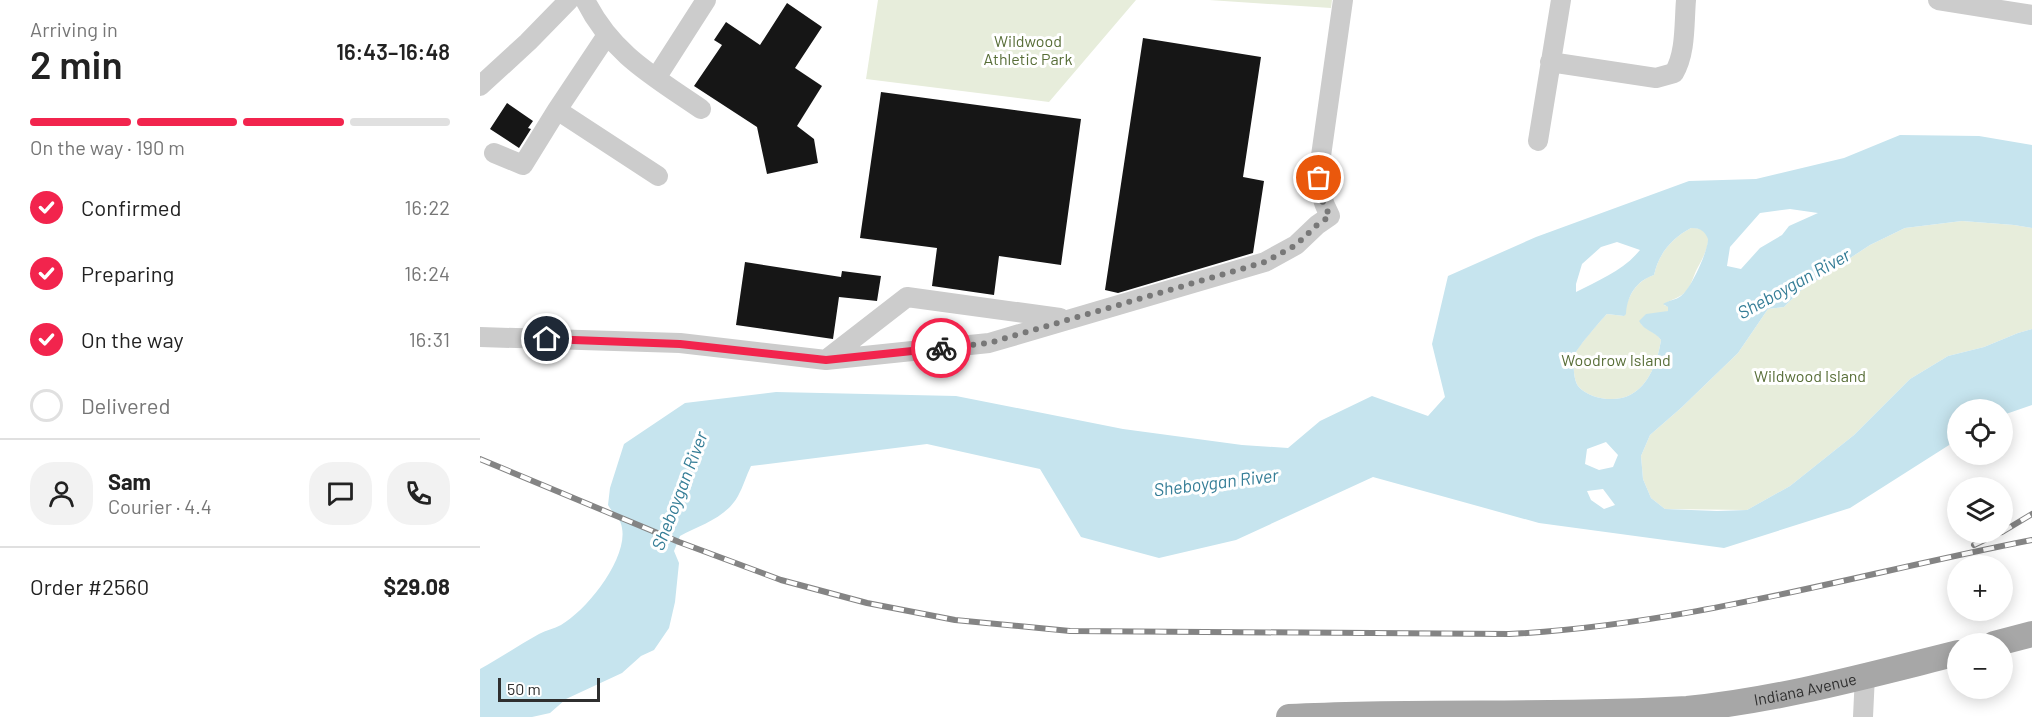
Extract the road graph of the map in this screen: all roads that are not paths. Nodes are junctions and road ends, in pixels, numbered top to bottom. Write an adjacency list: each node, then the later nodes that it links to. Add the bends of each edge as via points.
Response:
1 (569, 0): 12 (street)
2 (585, 0): 9 (street)
3 (706, 0): 11 (street)
4 (1343, 0): 18 (street, via 1319,170 1320,191 1330,216 1296,245 1265,262)
5 (1560, 0): 10 (street)
6 (1686, 0): 10 (street, via 1681,54 1674,73 1656,78)
7 (1938, 0): 8 (street)
8 (2032, 15)
9 (607, 35): 11 (street, via 630,60); 14 (street)
10 (1551, 62): 15 (street)
11 (656, 78): 13 (street)
12 (480, 86)
13 (701, 109)
14 (557, 110): 16 (street, via 524,165); 17 (street)
15 (1538, 141)
16 (494, 153)
17 (658, 176)
18 (1069, 320): 20 (street, via 989,343); 20 (street, via 907,297)
19 (480, 337): 20 (street, via 680,344)
20 (826, 360)
21 (2032, 634): 22 (main road)
22 (2013, 639)
23 (1947, 656): 24 (main road, Indiana Avenue)
24 (1865, 675): 25 (main road, Indiana Avenue); 29 (street)
25 (1687, 713): 26 (main road, Indiana Avenue)
26 (1502, 716): 28 (main road, Indiana Avenue)
27 (1288, 717): 28 (main road, Indiana Avenue)
28 (1303, 717)
29 (1863, 717)

